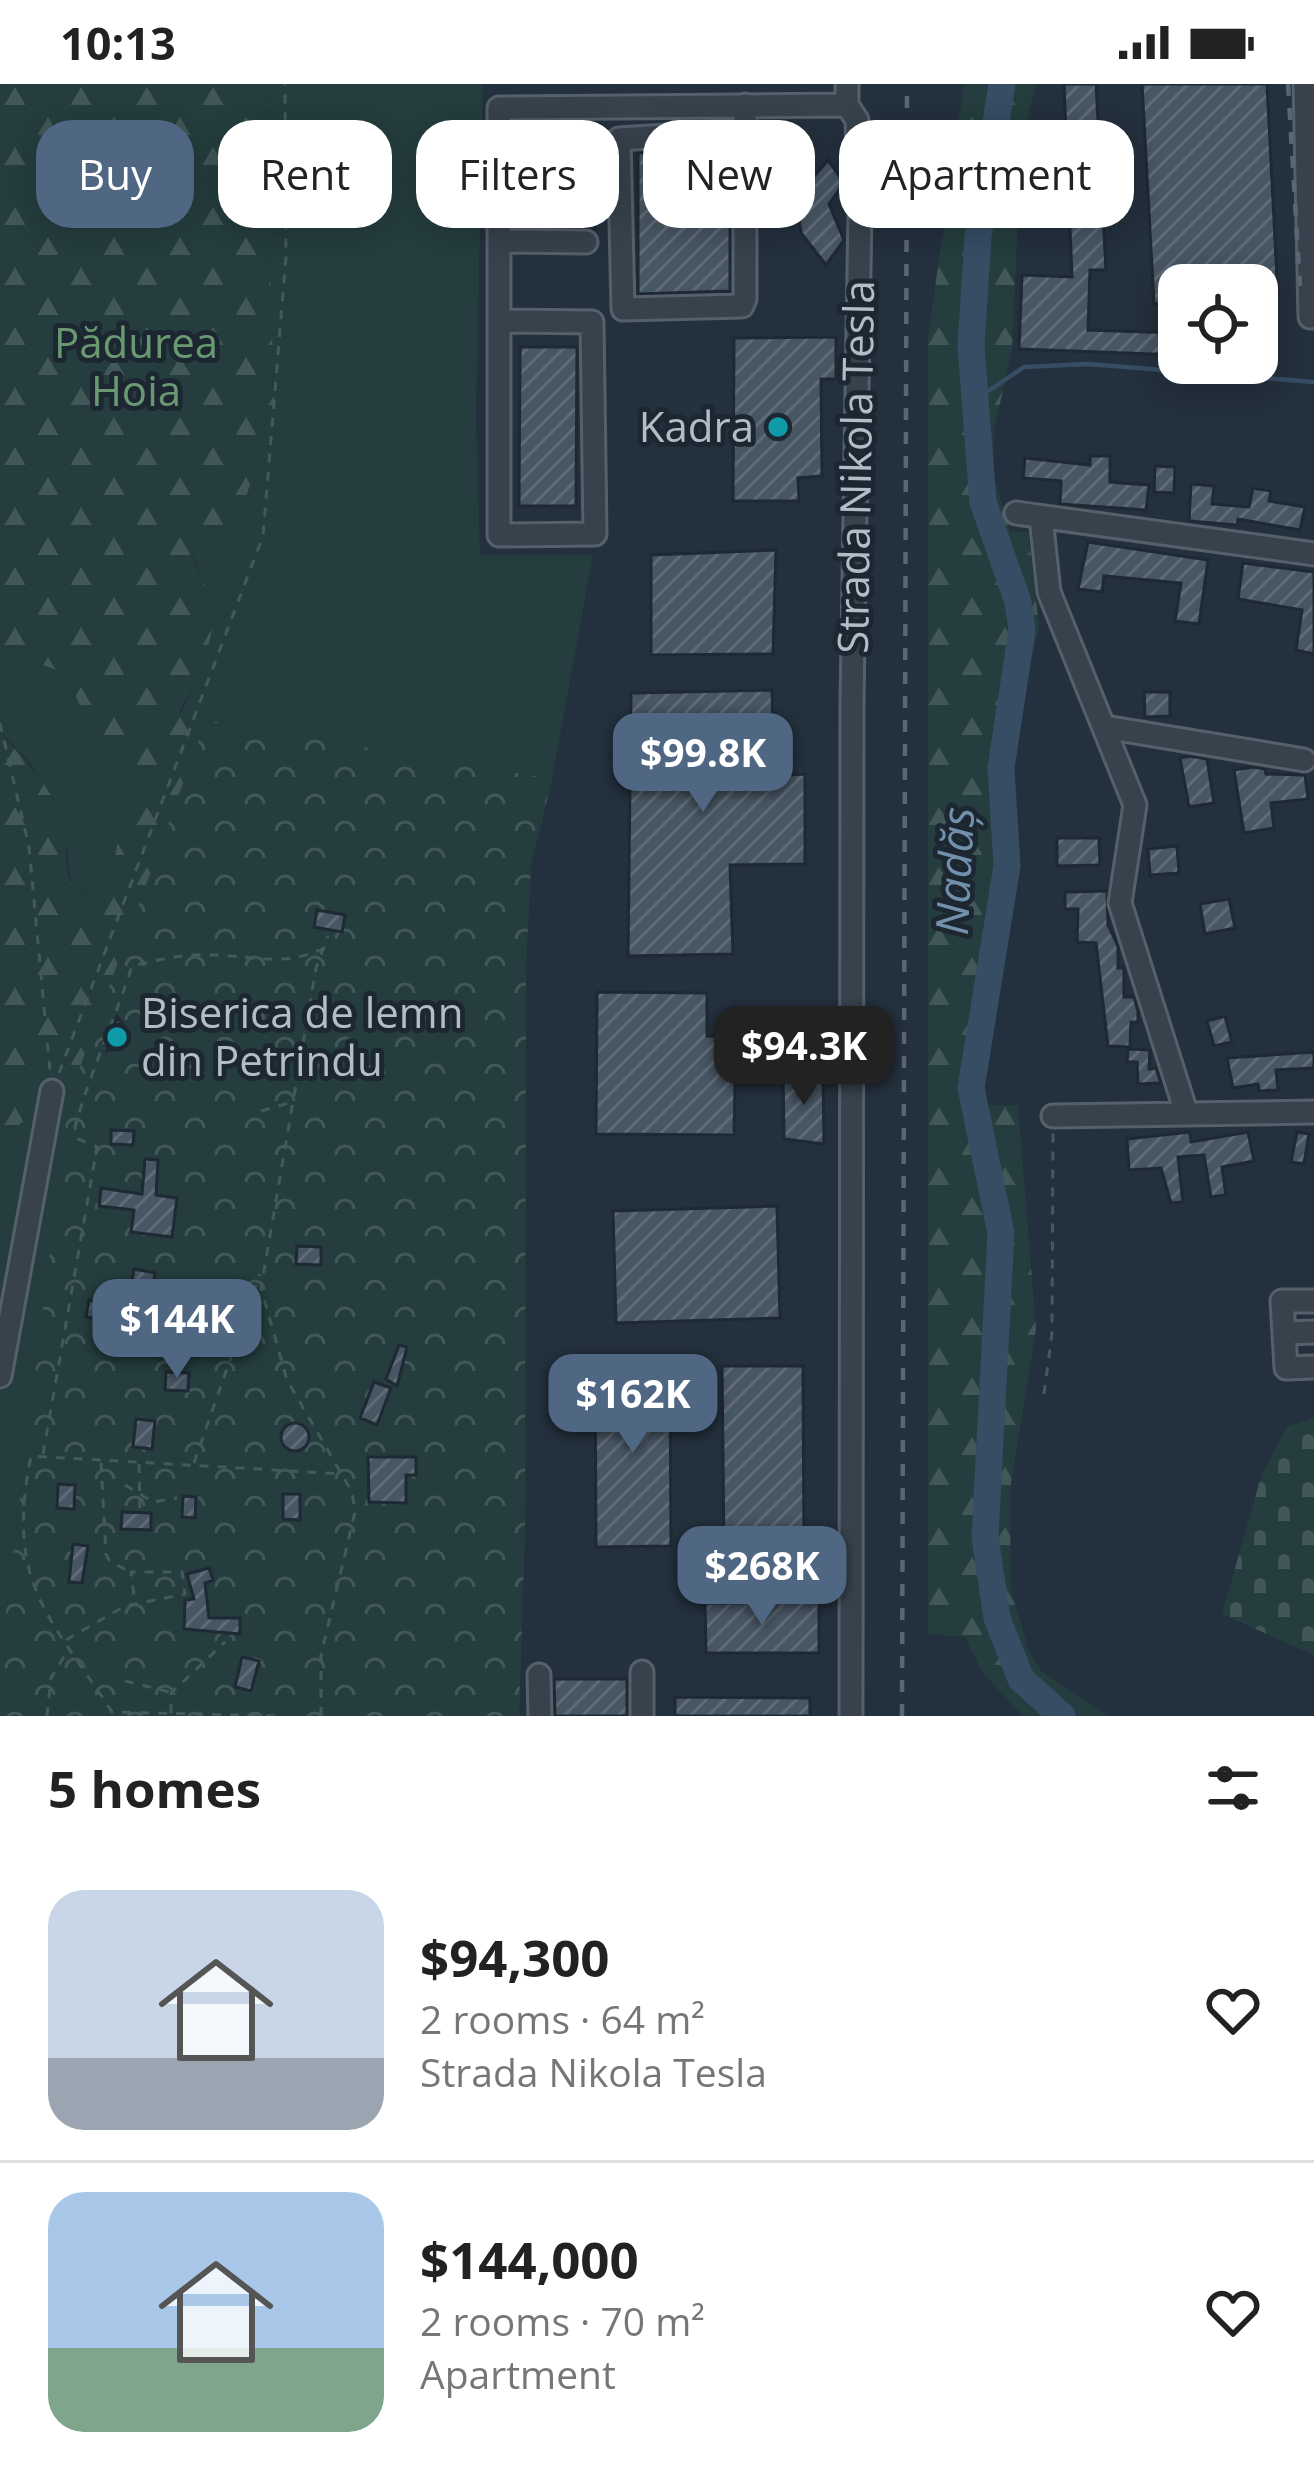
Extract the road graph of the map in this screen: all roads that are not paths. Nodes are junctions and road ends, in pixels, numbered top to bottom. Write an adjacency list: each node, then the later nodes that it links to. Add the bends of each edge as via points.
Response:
1 (1305, 84): 8 (street)
2 (847, 94): 3 (street); 28 (street, Strada Nikola Tesla, via 856,120 860,254)
3 (746, 105): 4 (street); 6 (street, via 499,108)
4 (746, 120)
5 (746, 131): 5 (street, via 742,306 623,309 619,139)
6 (499, 242): 7 (street); 9 (street)
7 (586, 242)
8 (1310, 317)
9 (499, 321): 9 (street, via 500,535 595,534 592,322)
10 (1016, 513): 11 (street)
11 (1041, 517): 12 (street); 13 (street, via 1049,592)
12 (1314, 554)
13 (1105, 728): 14 (street); 17 (street, via 1135,805 1120,903)
14 (1304, 760)
15 (52, 1091): 23 (street)
16 (1308, 1109): 17 (street)
17 (1186, 1112): 18 (street)
18 (1053, 1115)
19 (1314, 1301): 21 (street, via 1282,1301)
20 (1314, 1332): 21 (street)
21 (1285, 1333): 22 (street, via 1286,1368)
22 (1314, 1367)
23 (0, 1376)
24 (642, 1672): 27 (street)
25 (539, 1675): 26 (street)
26 (540, 1716)
27 (642, 1716)
28 (851, 1716)

